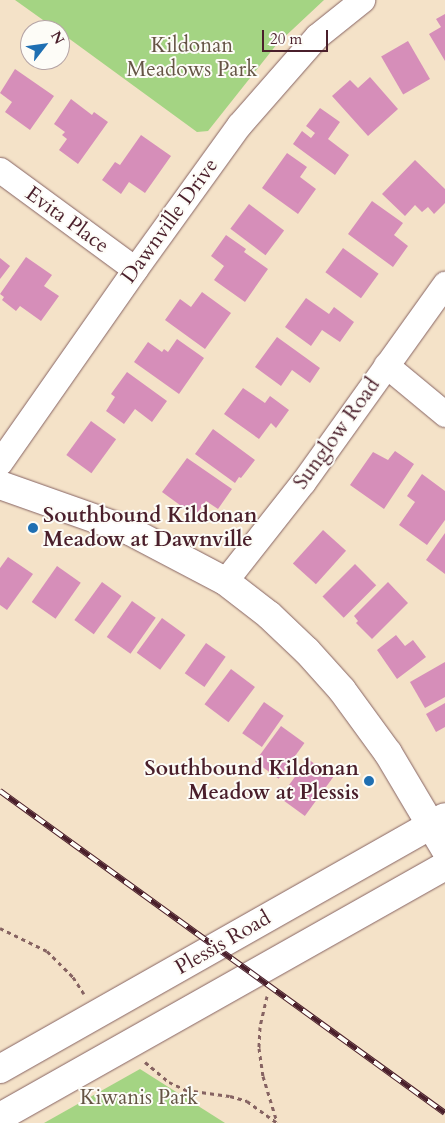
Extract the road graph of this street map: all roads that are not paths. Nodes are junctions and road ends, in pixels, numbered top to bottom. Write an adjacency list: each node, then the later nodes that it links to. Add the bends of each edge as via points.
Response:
1 (362, 0): 3 (street, Dawnville Drive, via 317,36 239,125)
2 (0, 170): 3 (street, Evita Place)
3 (135, 269): 7 (street, Dawnville Drive)
4 (445, 284): 5 (street, Sunglow Road)
5 (386, 366): 6 (street); 9 (street, Sunglow Road, via 303,482)
6 (445, 414)
7 (0, 462)
8 (0, 486): 9 (main road, via 130,531)
9 (225, 581): 10 (main road, via 269,615 342,690)
10 (438, 821): 11 (main road); 13 (main road, Plessis Road)
11 (445, 849)
12 (445, 866): 14 (main road, Plessis Road)
13 (0, 1069)
14 (0, 1117)

